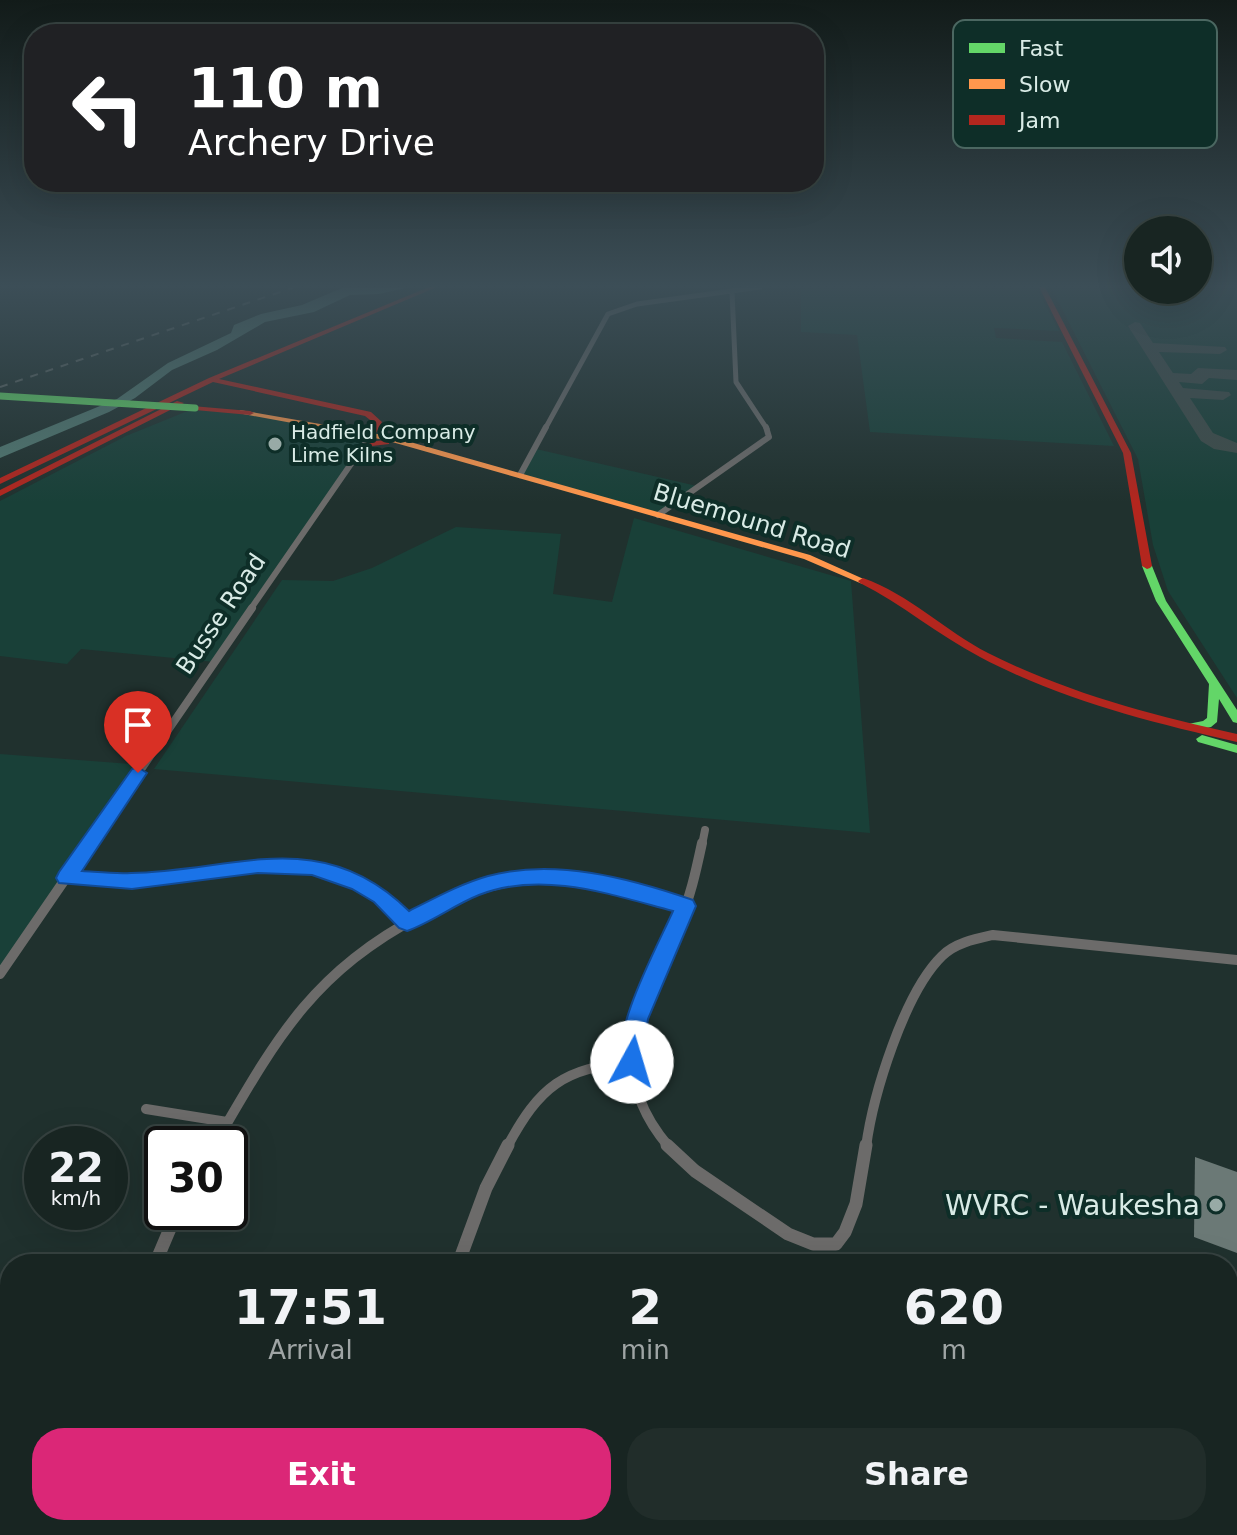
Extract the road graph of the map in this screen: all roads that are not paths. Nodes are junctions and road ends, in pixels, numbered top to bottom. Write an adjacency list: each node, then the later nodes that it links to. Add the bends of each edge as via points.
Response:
1 (267, 359): 5 (main road)
2 (584, 359): 15 (street)
3 (735, 359): 18 (street, via 736,382 769,437)
4 (1079, 359): 19 (main road, via 1127,453 1144,557 1161,601)
5 (216, 381): 8 (main road); 11 (main road); 13 (main road)
6 (0, 396): 7 (main road, Bluemound Road, bridge)
7 (243, 412): 9 (main road, Bluemound Road); 10 (main road, Bluemound Road)
8 (368, 414): 9 (main road, via 367,422); 10 (main road, via 378,422)
9 (350, 427): 10 (main road, Bluemound Road)
10 (371, 435): 12 (main road, Bluemound Road); 14 (street, Busse Road)
11 (83, 440): 13 (main road); 16 (main road)
12 (398, 441): 14 (main road, via 370,444); 15 (main road, Bluemound Road)
13 (96, 445): 17 (main road)
14 (359, 451): 26 (street, Busse Road)
15 (520, 475): 18 (main road, Bluemound Road)
16 (0, 481)
17 (0, 493)
18 (658, 515): 21 (main road, Bluemound Road, via 837,568 1032,680)
19 (1212, 682): 20 (main road); 22 (main road, via 1212,721)
20 (1237, 719)
21 (1154, 721): 22 (main road, Bluemound Road); 24 (main road)
22 (1185, 728): 23 (main road, Bluemound Road)
23 (1237, 738)
24 (1237, 749)
25 (705, 830): 27 (street)
26 (66, 878): 28 (street, via 132,881 258,865 313,867 360,883); 30 (street, Busse Road)
27 (686, 906): 28 (street, via 586,880 544,877 492,883); 31 (street, via 637,1019)
28 (407, 922): 33 (street, via 341,966 314,992)
29 (1237, 960): 31 (street, via 993,935 969,940 944,954 923,978 880,1086 853,1213 842,1238 820,1247 693,1170 651,1122)
30 (0, 974)
31 (632, 1062): 37 (street, via 576,1071 541,1096 505,1151)
32 (146, 1109): 33 (street)
33 (227, 1122): 34 (street)
34 (225, 1126)
35 (169, 1230): 36 (street)
36 (159, 1254)
37 (462, 1254)

